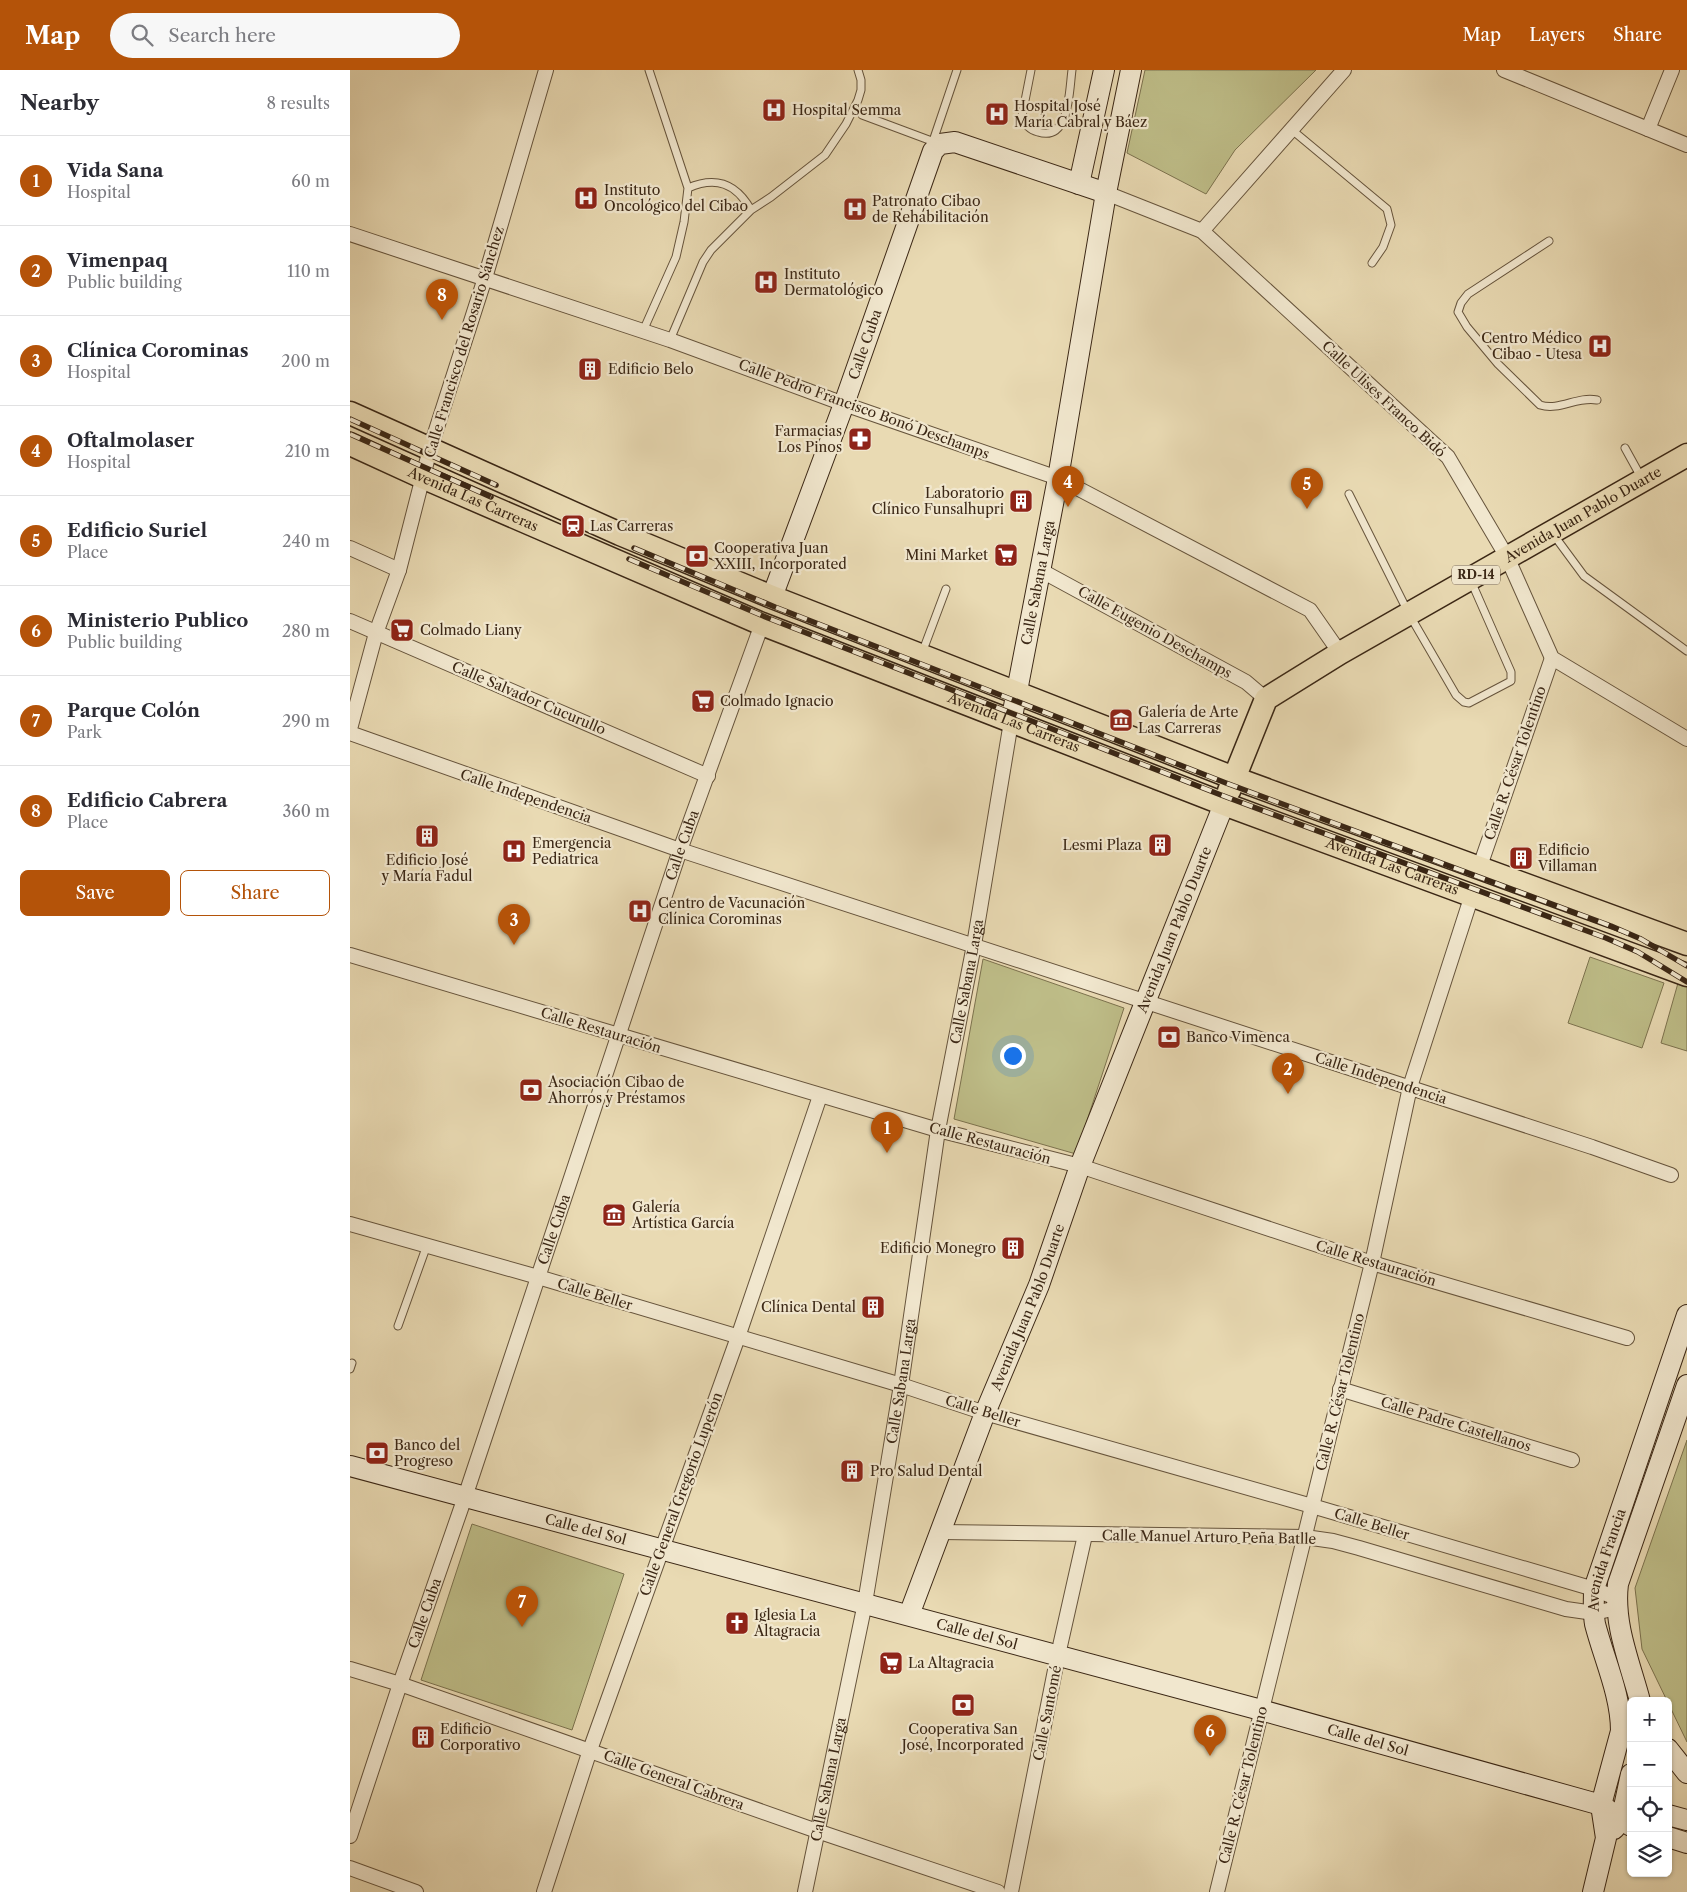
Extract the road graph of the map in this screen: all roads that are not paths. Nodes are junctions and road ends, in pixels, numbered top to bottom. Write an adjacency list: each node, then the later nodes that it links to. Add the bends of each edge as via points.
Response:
1 (546, 70): 25 (street, Calle Francisco del Rosario Sánchez)
2 (649, 70): 18 (lane)
3 (858, 70): 20 (lane, via 861,80 858,100 825,155)
4 (957, 70): 15 (lane)
5 (1031, 70): 6 (lane, via 1022,116 1033,130 1044,134 1058,129 1064,122)
6 (1072, 70)
7 (1104, 70): 17 (main road)
8 (1130, 70): 19 (main road, Calle Sabana Larga)
9 (1344, 70): 14 (street)
10 (1504, 70): 13 (street)
11 (1672, 70): 13 (street)
12 (862, 115): 15 (lane)
13 (1648, 129): 16 (street)
14 (1292, 130): 21 (street); 24 (lane, via 1387,209 1391,225 1383,247)
15 (936, 143): 17 (main road, via 955,142); 29 (main road, Calle Cuba)
16 (1687, 144)
17 (1080, 184): 19 (main road)
18 (688, 188): 20 (lane, via 700,183 724,184 736,190); 26 (lane, via 676,257)
19 (1106, 193): 21 (street, Calle Ulises Franco Bidó); 36 (main road, Calle Sabana Larga)
20 (751, 210): 27 (lane, via 703,262)
21 (1202, 231): 41 (street, Calle Ulises Franco Bidó, via 1448,457)
22 (350, 234): 25 (street, Calle Pedro Francisco Bonó Deschamps)
23 (1549, 241): 28 (lane, via 1468,294 1458,312 1498,364 1540,405 1548,408 1588,398)
24 (1372, 262)
25 (485, 278): 26 (street, Calle Pedro Francisco Bonó Deschamps); 33 (street, Calle Francisco del Rosario Sánchez)
26 (643, 331): 27 (street, Calle Pedro Francisco Bonó Deschamps)
27 (670, 340): 29 (street, Calle Pedro Francisco Bonó Deschamps)
28 (1597, 400)
29 (844, 404): 36 (street, Calle Pedro Francisco Bonó Deschamps); 46 (main road, Calle Cuba)
30 (350, 413): 33 (main road, Avenida Las Carreras)
31 (350, 444): 35 (main road, Avenida Las Carreras)
32 (1624, 448): 37 (lane)
33 (430, 449): 35 (street, Calle Francisco del Rosario Sánchez); 46 (main road, Avenida Las Carreras, via 620,534)
34 (1687, 455): 37 (main road, Avenida Juan Pablo Duarte / RD-14)
35 (422, 477): 42 (street, Calle Francisco del Rosario Sánchez); 49 (main road, Avenida Las Carreras)
36 (1058, 478): 43 (main road, Calle Sabana Larga); 52 (street, Calle Pedro Francisco Bonó Deschamps, via 1310,610)
37 (1643, 480): 39 (main road, Avenida Juan Pablo Duarte / RD-14)
38 (1349, 494): 47 (lane)
39 (1552, 532): 41 (main road, Avenida Juan Pablo Duarte / RD-14); 51 (lane, via 1584,576)
40 (350, 548): 42 (street)
41 (1506, 557): 44 (main road, Avenida Juan Pablo Duarte / RD-14); 54 (street, Calle Ulises Franco Bidó)
42 (399, 570): 50 (street, Calle Francisco del Rosario Sánchez)
43 (1040, 570): 55 (main road, Calle Sabana Larga); 56 (street, Calle Eugenio Deschamps, via 1246,682)
44 (1470, 578): 47 (main road, Avenida Juan Pablo Duarte / RD-14); 47 (lane, via 1511,672 1511,681 1469,703 1464,702 1456,695)
45 (946, 589): 53 (lane)
46 (772, 597): 53 (main road, Avenida Las Carreras)
47 (1408, 614): 52 (main road, Avenida Juan Pablo Duarte / RD-14)
48 (350, 621): 50 (street, Calle Salvador Cucurullo)
49 (762, 624): 57 (main road, Avenida Las Carreras); 61 (street, Calle Cuba)
50 (376, 633): 58 (street, Calle Francisco del Rosario Sánchez); 61 (street, Calle Salvador Cucurullo)
51 (1687, 651)
52 (1340, 653): 56 (main road, Avenida Juan Pablo Duarte / RD-14)
53 (921, 656): 55 (main road, Avenida Las Carreras)
54 (1552, 658): 60 (street); 65 (street, Calle R. César Tolentino)
55 (1016, 693): 57 (main road, Calle Sabana Larga); 62 (main road, Avenida Las Carreras)
56 (1266, 698): 62 (main road, Avenida Juan Pablo Duarte)
57 (1010, 722): 63 (main road, Avenida Las Carreras); 68 (street, Calle Sabana Larga)
58 (350, 729)
59 (350, 733): 64 (street, Calle Independencia)
60 (1687, 739)
61 (708, 776): 64 (street, Calle Cuba)
62 (1234, 778): 63 (main road, Avenida Juan Pablo Duarte); 65 (main road, Avenida Las Carreras)
63 (1224, 804): 66 (main road, Avenida Las Carreras); 71 (main road, Avenida Juan Pablo Duarte)
64 (680, 850): 68 (street, Calle Independencia); 72 (street, Calle Cuba)
65 (1479, 869): 67 (main road, Avenida Las Carreras)
66 (1472, 895): 70 (main road, Avenida Las Carreras); 73 (street, Calle R. César Tolentino)
67 (1687, 944)
68 (974, 945): 71 (street, Calle Independencia); 75 (street, Calle Sabana Larga)
69 (350, 954): 72 (street, Calle Restauración)
70 (1687, 975)
71 (1147, 1002): 73 (street, Calle Independencia); 76 (main road, Avenida Juan Pablo Duarte)
72 (618, 1036): 74 (street, Calle Restauración); 81 (street, Calle Cuba)
73 (1410, 1087): 77 (street, Calle Independencia); 80 (street, Calle R. César Tolentino)
74 (820, 1096): 75 (street, Calle Restauración); 84 (street, Calle General Gregorio Luperón)
75 (938, 1130): 76 (street, Calle Restauración); 86 (street, Calle Sabana Larga)
76 (1080, 1166): 80 (street, Calle Restauración); 89 (main road, Avenida Juan Pablo Duarte, via 1039,1285)
77 (1671, 1175)
78 (350, 1224): 79 (street, Calle Beller)
79 (427, 1245): 81 (street, Calle Beller); 83 (lane)
80 (1372, 1263): 85 (street, Calle Restauración); 88 (street, Calle R. César Tolentino)
81 (538, 1277): 84 (street, Calle Beller); 92 (street, Calle Cuba)
82 (1687, 1315): 98 (main road, Avenida Francia)
83 (398, 1326)
84 (738, 1337): 86 (street, Calle Beller); 97 (street, Calle General Gregorio Luperón)
85 (1627, 1338)
86 (901, 1385): 89 (street, Calle Beller); 99 (street, Calle Sabana Larga)
87 (1687, 1385): 100 (main road, Avenida Francia, via 1622,1572)
88 (1340, 1389): 90 (street, Calle Padre Castellanos); 93 (street, Calle R. César Tolentino)
89 (985, 1413): 93 (street, Calle Beller); 94 (main road, Avenida Juan Pablo Duarte)
90 (1572, 1460)
91 (350, 1466): 92 (main road, Calle del Sol)
92 (466, 1497): 97 (main road, Calle del Sol); 105 (street, Calle Cuba)
93 (1312, 1506): 96 (street, Calle R. César Tolentino); 98 (street, Calle Beller)
94 (941, 1532): 95 (street, Calle Manuel Arturo Peña Batlle); 102 (main road, Avenida Juan Pablo Duarte)
95 (1085, 1535): 96 (street, Calle Manuel Arturo Peña Batlle); 103 (street, Calle Santomé)
96 (1305, 1537): 101 (street, Calle Manuel Arturo Peña Batlle, via 1333,1541 1566,1609); 107 (street, Calle R. César Tolentino)
97 (662, 1549): 99 (main road, Calle del Sol); 108 (street, Calle General Gregorio Luperón)
98 (1594, 1589): 100 (street, Calle Beller); 101 (main road, Avenida Francia)
99 (865, 1603): 102 (main road, Calle del Sol); 115 (street, Calle Sabana Larga)
100 (1616, 1603): 101 (street, Calle Manuel Arturo Peña Batlle); 106 (main road, Avenida Francia, via 1619,1626)
101 (1594, 1612): 111 (main road, Avenida Francia, via 1621,1722)
102 (910, 1615): 103 (main road, Calle del Sol)
103 (1058, 1655): 107 (main road, Calle del Sol); 125 (street, Calle Santomé)
104 (350, 1669): 105 (street, Calle General Cabrera)
105 (400, 1684): 108 (street, Calle General Cabrera); 116 (street, Calle Cuba)
106 (1639, 1697)
107 (1261, 1710): 111 (main road, Calle del Sol); 126 (street, Calle R. César Tolentino)
108 (590, 1750): 115 (street, Calle General Cabrera); 122 (street, Calle General Gregorio Luperón)
109 (1672, 1754): 110 (main road)
110 (1687, 1773)
111 (1601, 1805): 112 (main road, Calle del Sol); 117 (main road, Avenida Francia)
112 (1627, 1814): 117 (main road, Avenida Francia)
113 (1672, 1816): 114 (main road)
114 (1687, 1820)
115 (817, 1831): 123 (street, Calle Sabana Larga); 124 (street, Calle General Cabrera)
116 (350, 1836)
117 (1606, 1838): 127 (main road, Avenida Francia)
118 (1672, 1839): 119 (main road)
119 (1687, 1842)
120 (350, 1868): 121 (street)
121 (416, 1892)
122 (544, 1892)
123 (805, 1892)
124 (998, 1892)
125 (1011, 1892)
126 (1217, 1892)
127 (1594, 1892)

